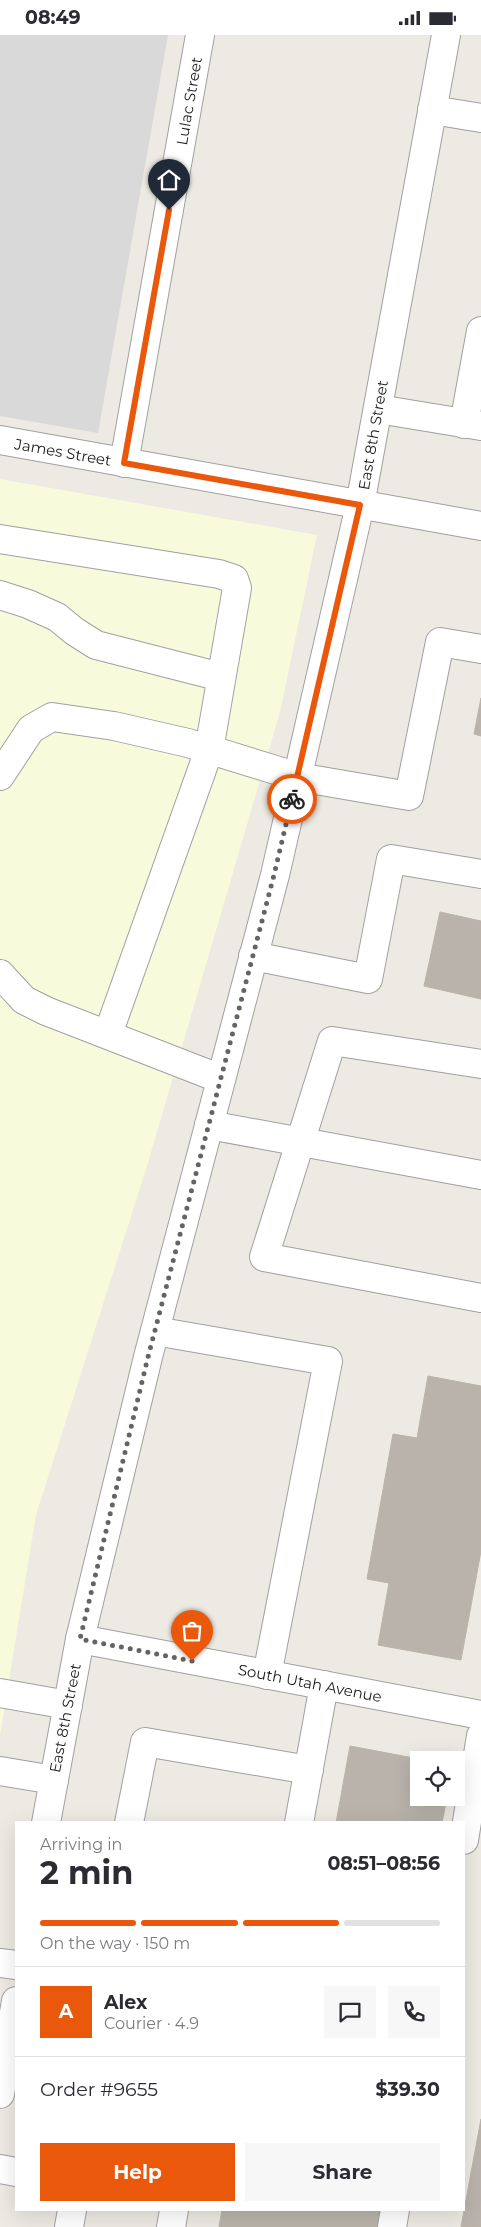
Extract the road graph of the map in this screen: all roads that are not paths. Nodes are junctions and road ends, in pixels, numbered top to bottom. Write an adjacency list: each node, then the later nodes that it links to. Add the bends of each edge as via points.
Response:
1 (200, 35): 9 (street, Lulac Street)
2 (446, 35): 3 (street, East 8th Street)
3 (432, 110): 4 (street); 6 (street, East 8th Street)
4 (481, 118)
5 (481, 331): 7 (street)
6 (378, 409): 7 (street); 10 (street, East 8th Street)
7 (473, 425)
8 (0, 440): 9 (street, James Street)
9 (124, 463): 10 (street, James Street)
10 (360, 505): 11 (street, James Street); 18 (street, East 8th Street)
11 (481, 526)
12 (0, 539): 15 (street, via 234,579 237,588)
13 (0, 595): 15 (street, via 57,617 96,645)
14 (481, 649): 18 (street, via 440,642 409,796)
15 (221, 677): 16 (street)
16 (209, 750): 17 (street, via 114,726 52,717 30,729); 18 (street); 22 (street)
17 (0, 776)
18 (298, 777): 20 (street, East 8th Street)
19 (481, 874): 20 (street, via 391,859 368,979)
20 (253, 956): 24 (street, East 8th Street)
21 (0, 974): 22 (street, via 24,1000)
22 (108, 1034): 24 (street)
23 (481, 1064): 26 (street, via 332,1041)
24 (221, 1079): 25 (street, East 8th Street)
25 (208, 1125): 26 (street); 29 (street, East 8th Street)
26 (301, 1143): 27 (street); 28 (street, via 264,1257)
27 (481, 1175)
28 (481, 1298)
29 (155, 1331): 30 (street, East 8th Street); 31 (street, via 328,1361)
30 (80, 1639): 31 (street, South Utah Avenue); 34 (street, East 8th Street)
31 (267, 1675): 32 (street, South Utah Avenue)
32 (324, 1685): 35 (street, South Utah Avenue); 37 (street)
33 (0, 1693): 34 (street)
34 (68, 1705): 39 (street, East 8th Street)
35 (481, 1715)
36 (481, 1736): 43 (street)
37 (308, 1770): 41 (street, via 145,1742); 42 (street)
38 (0, 1771): 39 (street)
39 (54, 1780): 40 (street, East 8th Street)
40 (46, 1821)
41 (129, 1821)
42 (299, 1821)
43 (471, 1830)
44 (0, 1963): 45 (street)
45 (15, 1965)
46 (15, 2007): 47 (street)
47 (0, 2094)
48 (0, 2169): 49 (street)
49 (15, 2172)
50 (72, 2211): 53 (street)
51 (174, 2211): 54 (street)
52 (395, 2211): 55 (street)
53 (69, 2227)
54 (171, 2227)
55 (392, 2227)

